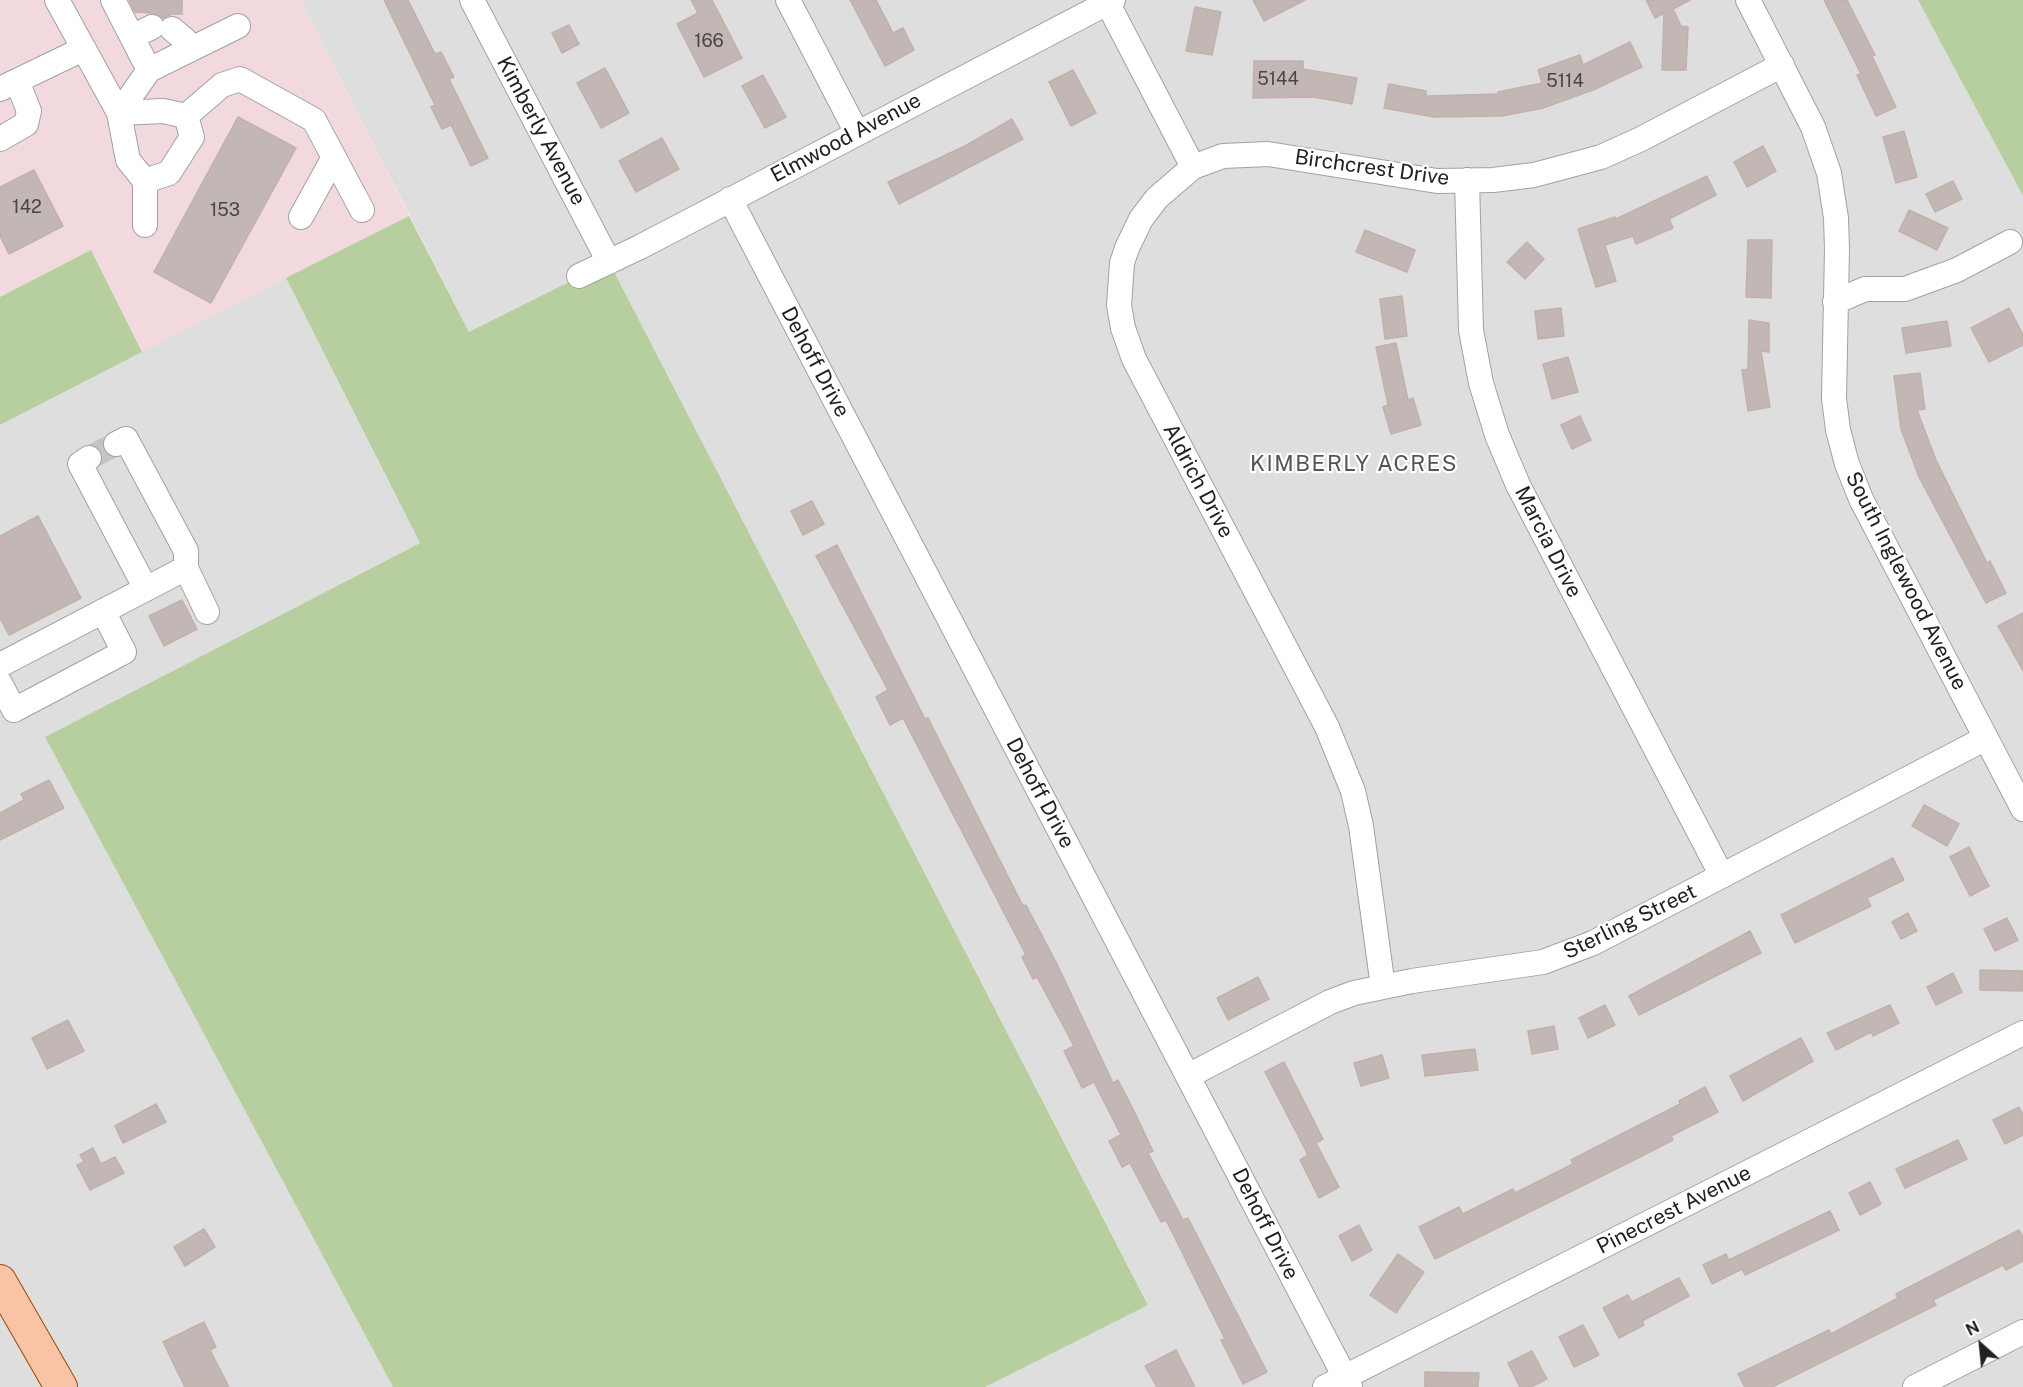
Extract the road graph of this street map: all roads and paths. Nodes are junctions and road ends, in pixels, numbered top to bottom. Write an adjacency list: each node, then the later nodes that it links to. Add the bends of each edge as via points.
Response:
1 (57, 0): 9 (street)
2 (113, 0): 8 (street)
3 (472, 0): 27 (street, Kimberly Avenue)
4 (788, 0): 16 (street)
5 (1748, 0): 11 (street, South Inglewood Avenue)
6 (1109, 1): 16 (street, Elmwood Avenue); 19 (street)
7 (238, 26): 10 (street)
8 (152, 31): 10 (street, via 185,39); 12 (street)
9 (83, 49): 13 (street); 14 (street)
10 (190, 49): 12 (street)
11 (1782, 65): 20 (street, Birchcrest Drive, via 1600,158 1534,175); 29 (street, South Inglewood Avenue, via 1813,127 1828,173 1836,218)
12 (149, 70): 14 (street)
13 (8, 85): 17 (street, via 28,111 26,124)
14 (119, 113): 15 (street, via 163,111); 21 (street, via 128,160)
15 (186, 116): 18 (street, via 222,85 240,79 314,120); 21 (street, via 192,137 169,172)
16 (857, 133): 22 (street, Elmwood Avenue)
17 (0, 139)
18 (334, 157): 23 (street); 24 (street)
19 (1193, 168): 20 (street, Birchcrest Drive, via 1223,156 1268,154 1414,178); 40 (street, Aldrich Drive, via 1157,198 1127,248 1119,289 1123,328 1134,360 1342,760 1362,826)
20 (1467, 180): 39 (street, Marcia Drive, via 1471,330 1481,383 1497,435 1518,484)
21 (145, 181): 25 (street)
22 (730, 199): 27 (street, Elmwood Avenue); 42 (street, Dehoff Drive)
23 (362, 210)
24 (301, 217)
25 (145, 225)
26 (2010, 242): 29 (street, via 1958,270 1905,288 1865,289)
27 (609, 262): 28 (street, Elmwood Avenue)
28 (579, 276)
29 (1835, 302): 37 (street, South Inglewood Avenue, via 1834,398 1847,464 1861,499)
30 (116, 444): 32 (street, via 126,439 186,551)
31 (89, 458): 33 (street, via 80,464)
32 (186, 568): 33 (street); 35 (street)
33 (146, 589): 34 (street)
34 (103, 611): 36 (street); 36 (street, via 124,652 14,710)
35 (207, 612)
36 (0, 668)
37 (1986, 738): 38 (street, South Inglewood Avenue); 39 (street, Sterling Street)
38 (2023, 809)
39 (1722, 876): 40 (street, Sterling Street, via 1561,957)
40 (1383, 987): 42 (street, Sterling Street, via 1330,1002)
41 (2023, 1033): 45 (street, Pinecrest Avenue)
42 (1188, 1076): 45 (street, Dehoff Drive)
43 (0, 1281): 46 (main road)
44 (2023, 1332): 47 (street)
45 (1340, 1384)
46 (61, 1387)
47 (1915, 1387)

